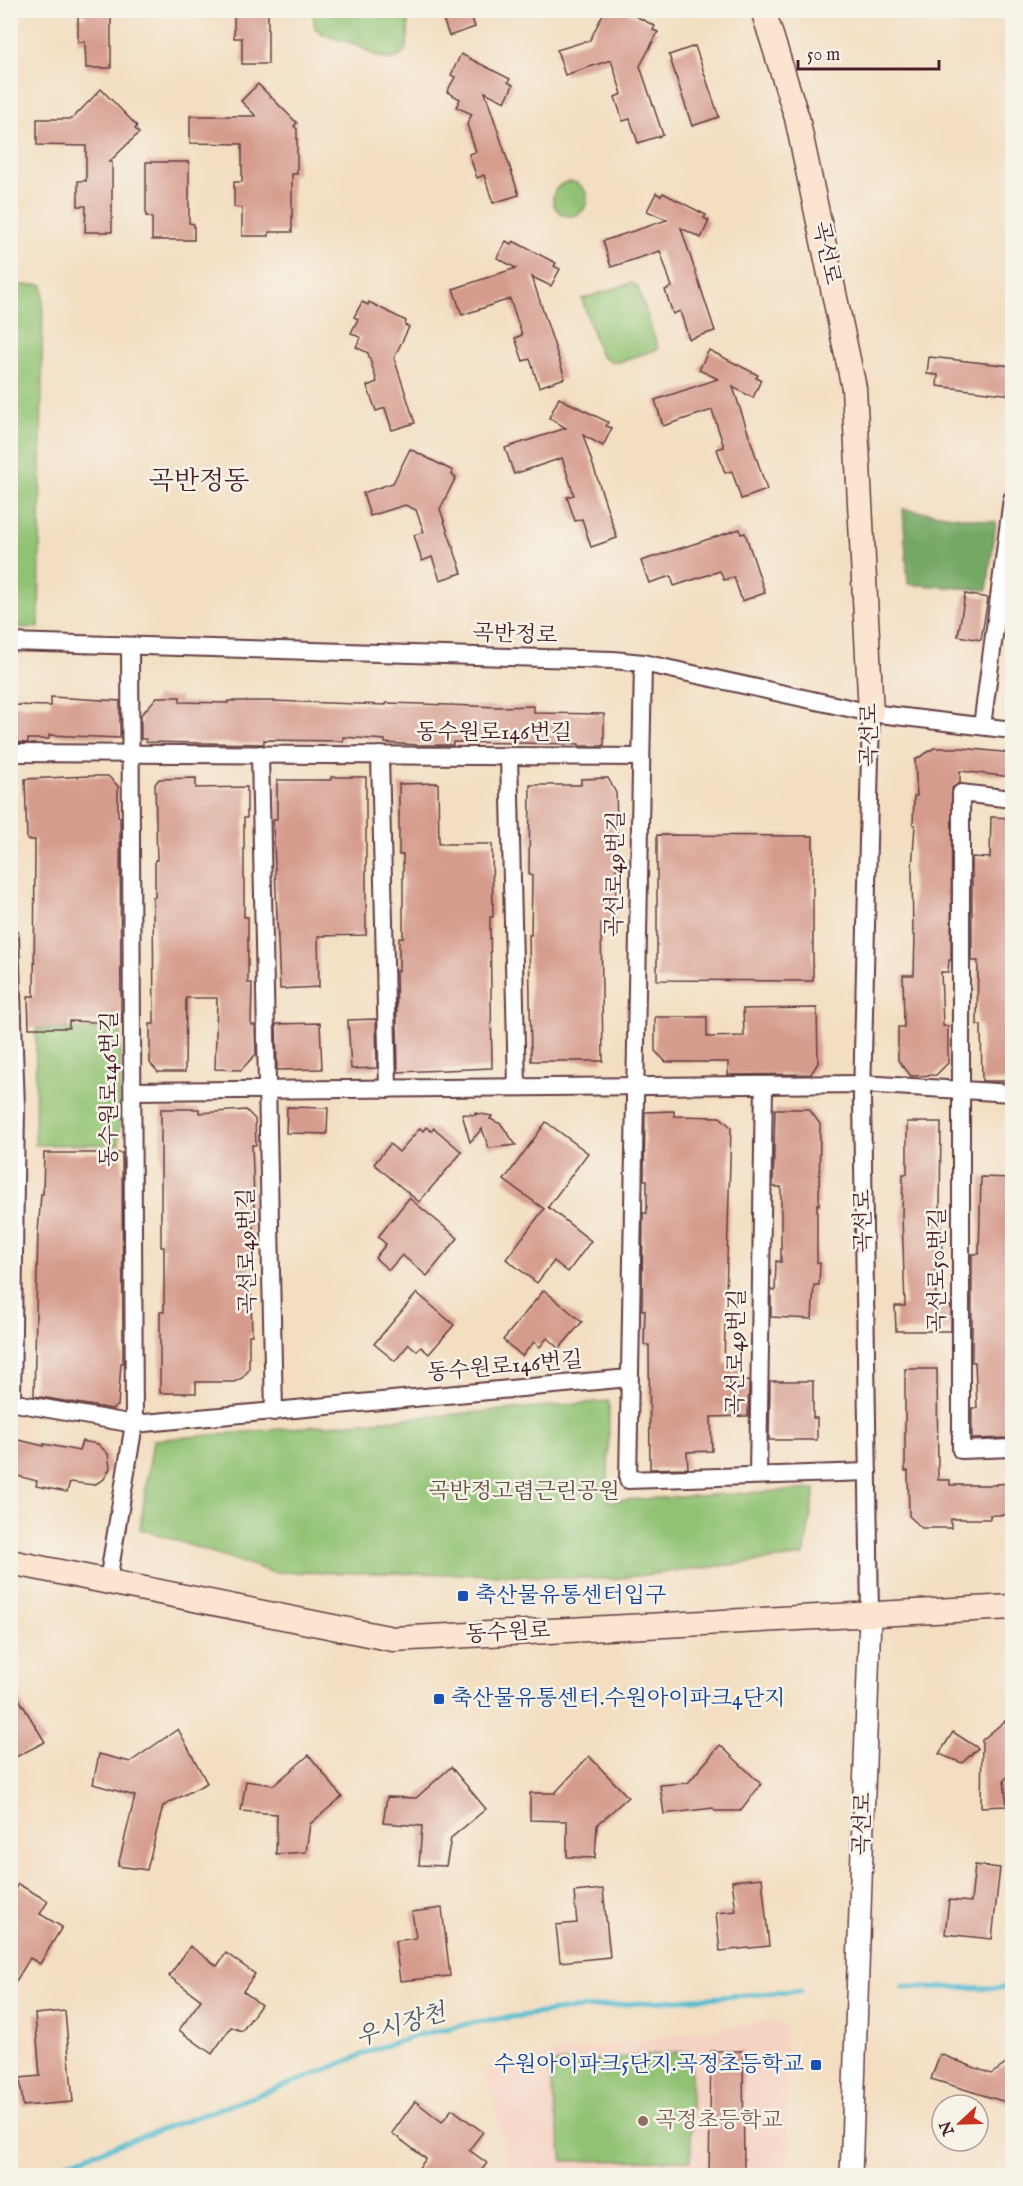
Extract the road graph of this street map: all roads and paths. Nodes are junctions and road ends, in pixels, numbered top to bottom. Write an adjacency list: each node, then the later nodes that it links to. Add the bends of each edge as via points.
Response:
1 (763, 10): 6 (main road, 곡선로, via 797,118 854,388)
2 (1012, 499): 7 (street)
3 (10, 642): 4 (street, 곡반정로)
4 (130, 646): 5 (street, 곡반정로); 10 (street, 동수원로146번길)
5 (643, 663): 6 (street, 곡반정로); 14 (street, 곡선로49번길)
6 (871, 713): 7 (street, 곡반정로); 17 (street, 곡선로)
7 (982, 726): 8 (street, 곡반정로)
8 (1012, 730)
9 (10, 753): 10 (street, 동수원로146번길)
10 (131, 753): 11 (street, 동수원로146번길); 24 (street, 동수원로146번길)
11 (260, 754): 12 (street, 동수원로146번길); 22 (street, 곡선로49번길)
12 (380, 755): 13 (street, 동수원로146번길); 21 (street)
13 (509, 756): 14 (street, 동수원로146번길); 20 (street)
14 (641, 757): 19 (street, 곡선로49번길)
15 (1012, 799): 23 (street, 곡선로50번길, via 961,793)
16 (10, 937): 26 (street, 동수원로146번길)
17 (862, 1084): 18 (street); 23 (street); 32 (street, 곡선로)
18 (764, 1085): 19 (street); 33 (street, 곡선로49번길)
19 (635, 1086): 20 (street); 27 (street, 곡선로49번길)
20 (517, 1087): 21 (street)
21 (388, 1089): 22 (street)
22 (267, 1090): 24 (street); 29 (street, 곡선로49번길)
23 (961, 1090): 25 (street); 31 (street, 곡선로50번길, via 961,1450)
24 (133, 1091): 30 (street, 동수원로146번길)
25 (1012, 1093)
26 (13, 1107): 28 (street, 동수원로146번길)
27 (629, 1378): 29 (street, 동수원로146번길); 33 (street, 곡선로49번길, via 628,1480)
28 (11, 1402): 30 (street, 동수원로146번길)
29 (274, 1412): 30 (street, 동수원로146번길)
30 (134, 1424): 35 (street, 동수원로146번길)
31 (1012, 1448)
32 (868, 1472): 33 (street); 37 (street, 곡선로)
33 (758, 1475)
34 (10, 1562): 35 (main road, 동수원로)
35 (108, 1581): 37 (main road, 동수원로, via 393,1639)
36 (1012, 1607): 37 (main road, 동수원로)
37 (870, 1615): 38 (street, 곡선로)
38 (851, 2175)

